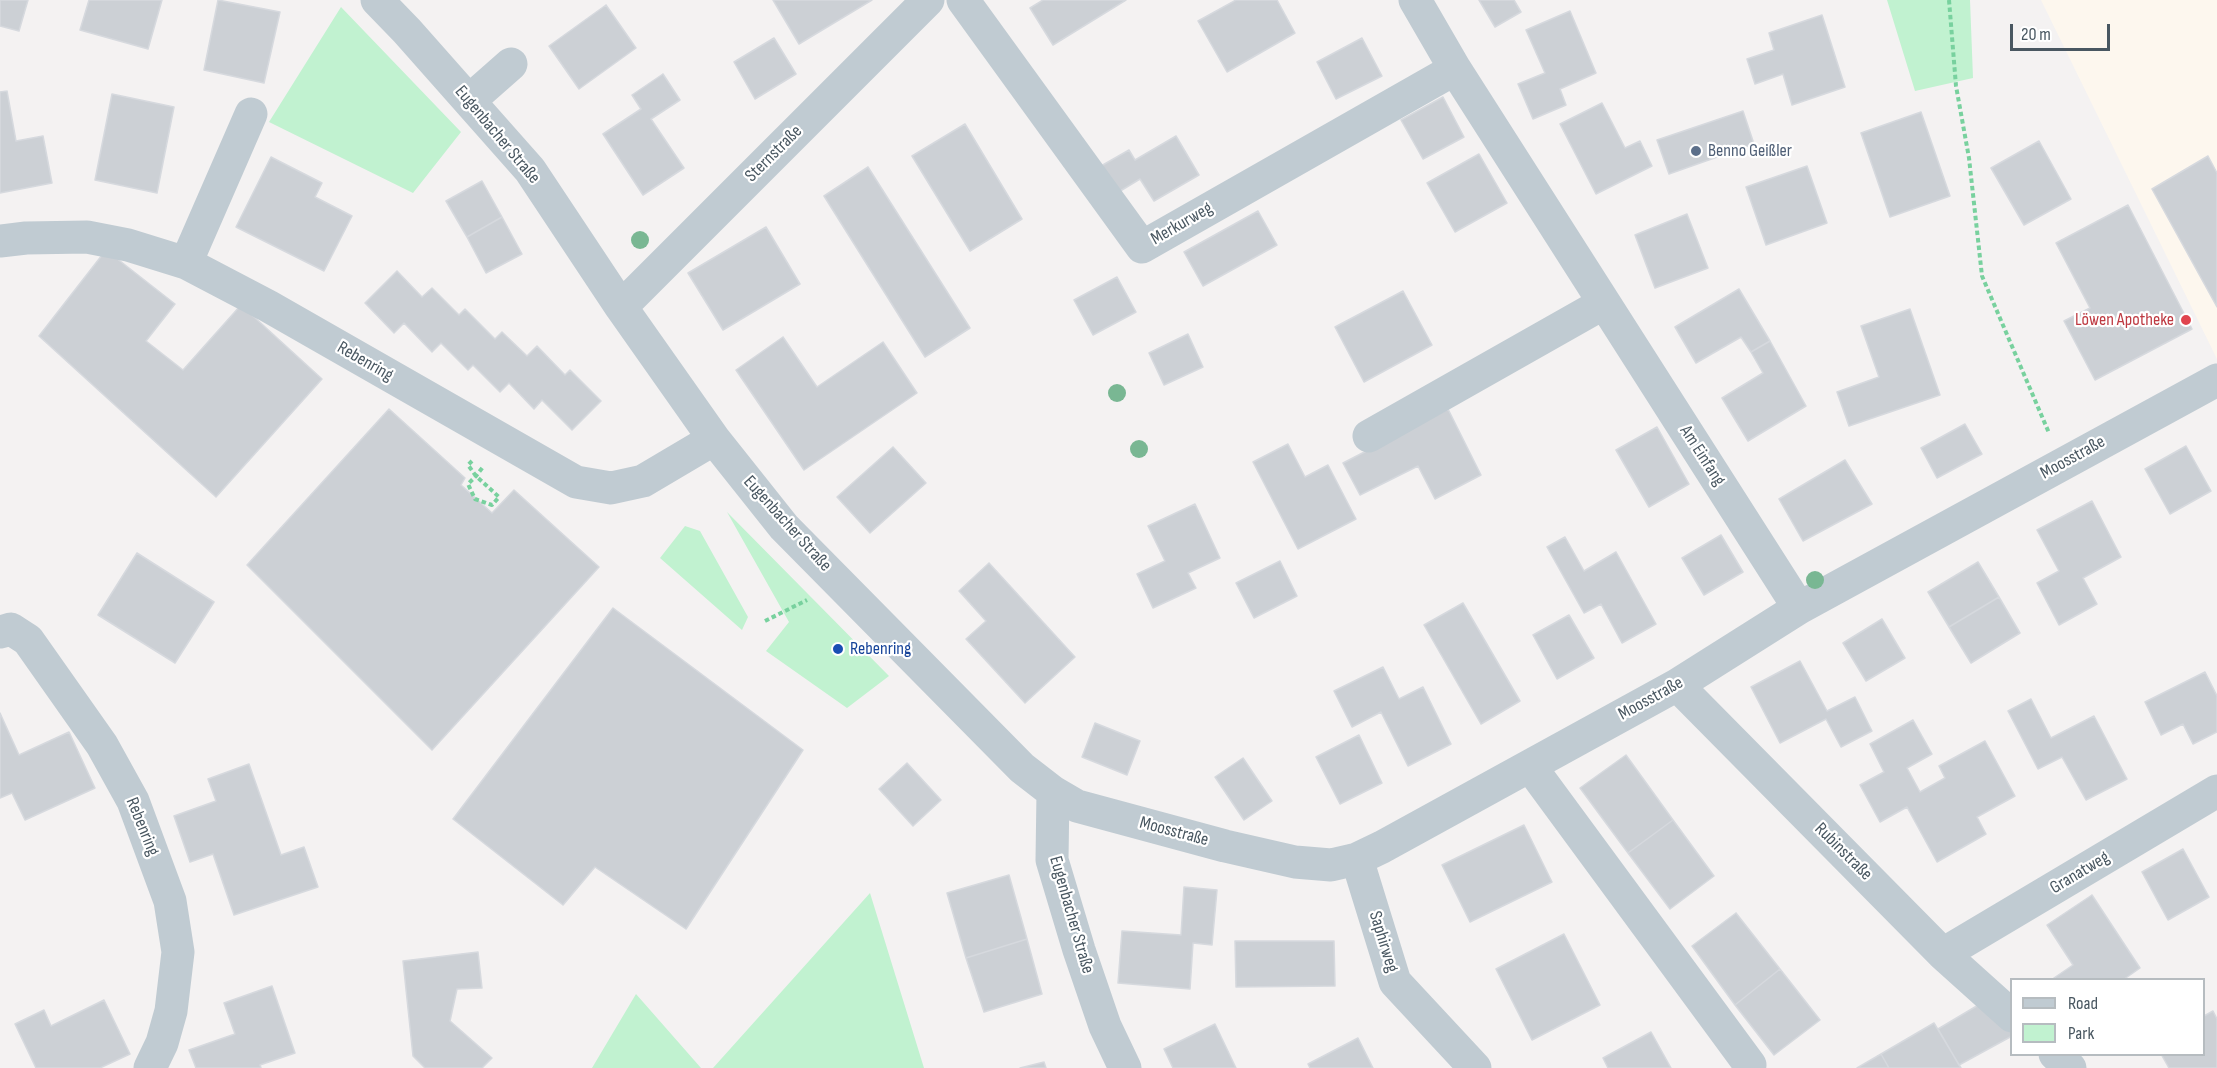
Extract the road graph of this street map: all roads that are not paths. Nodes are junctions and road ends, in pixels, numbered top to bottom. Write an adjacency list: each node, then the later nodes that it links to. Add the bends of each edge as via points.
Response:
1 (377, 0): 7 (street, Eugenbacher Straße)
2 (928, 0): 12 (street, Sternstraße)
3 (963, 0): 6 (street, Merkurweg, via 1142,247)
4 (1415, 0): 6 (street, Am Einfang)
5 (511, 64): 7 (street)
6 (1455, 69): 11 (street, Am Einfang)
7 (469, 101): 12 (street, Eugenbacher Straße, via 530,170)
8 (251, 114): 10 (street)
9 (0, 242): 10 (street, Rebenring, via 87,237)
10 (186, 263): 15 (street, Rebenring, via 576,482 611,488 643,481)
11 (1604, 303): 14 (street); 16 (street, Am Einfang)
12 (621, 308): 15 (street, Eugenbacher Straße)
13 (2217, 380): 16 (street, Moosstraße)
14 (1369, 436)
15 (714, 439): 21 (street, Eugenbacher Straße, via 784,527 1022,768)
16 (1799, 608): 18 (street, Moosstraße)
17 (0, 632): 27 (street, Rebenring, via 11,629 28,640 102,745 133,801 170,901 178,952 171,1011)
18 (1677, 685): 19 (street, Moosstraße); 23 (street, Rubinstraße)
19 (1530, 766): 22 (street, Moosstraße); 26 (street)
20 (2217, 791): 23 (street, Granatweg)
21 (1053, 792): 22 (street, Moosstraße, via 1077,806 1295,862 1330,865); 28 (street, Eugenbacher Straße, via 1052,860 1105,1026)
22 (1357, 859): 29 (street, Saphirweg, via 1395,982)
23 (1943, 954): 24 (street, Rubinstraße)
24 (2010, 1014)
25 (2057, 1056): 30 (street)
26 (1750, 1065)
27 (150, 1068)
28 (1125, 1068)
29 (1474, 1068)
30 (2070, 1068)

